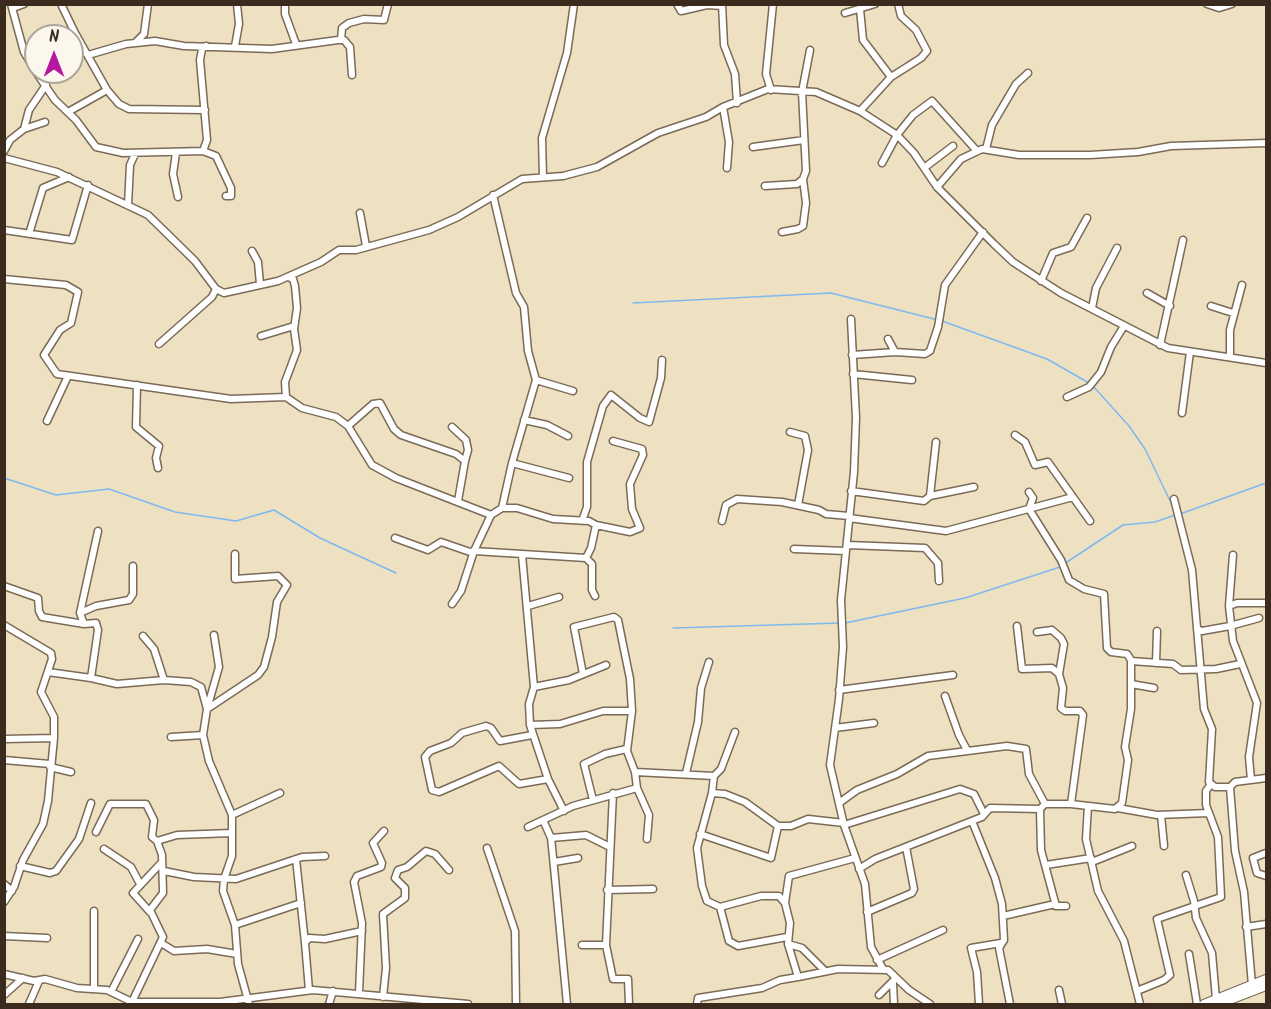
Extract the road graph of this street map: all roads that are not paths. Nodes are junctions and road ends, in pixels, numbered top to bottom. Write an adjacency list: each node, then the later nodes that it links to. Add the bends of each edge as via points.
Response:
1 (24, 4): 15 (street)
2 (61, 4): 18 (street)
3 (148, 4): 20 (street, via 144,34)
4 (237, 4): 22 (street)
5 (285, 4): 21 (street)
6 (388, 4): 19 (street, via 384,20 349,23 342,28)
7 (574, 4): 58 (street, via 567,53 542,138)
8 (677, 4): 14 (street, via 681,10)
9 (773, 4): 33 (street, via 765,74)
10 (875, 4): 16 (street)
11 (898, 4): 30 (street, via 901,16 916,30 927,51)
12 (1207, 4): 13 (street, via 1219,8)
13 (1232, 4)
14 (722, 5): 35 (street, via 724,45 735,74)
15 (12, 6): 26 (street)
16 (860, 9): 17 (street); 30 (street, via 863,40)
17 (845, 13)
18 (71, 24)
19 (341, 40): 21 (street); 29 (street, via 350,47)
20 (135, 43): 23 (street); 27 (street)
21 (296, 44): 22 (street, via 272,49)
22 (236, 46): 23 (street)
23 (202, 47): 37 (street)
24 (84, 48): 27 (street)
25 (810, 50): 34 (street)
26 (24, 52)
27 (88, 55): 32 (street)
28 (1028, 73): 47 (street, via 1016,84 992,125)
29 (352, 75)
30 (891, 77): 38 (street)
31 (46, 85): 39 (street); 41 (street, via 29,110)
32 (107, 90): 37 (street, via 118,104 129,109); 39 (street)
33 (771, 90): 34 (street); 35 (street)
34 (802, 92): 38 (street, via 816,92); 43 (street)
35 (737, 103): 36 (street)
36 (723, 107): 55 (street, via 729,141); 58 (street, via 658,133 597,167)
37 (205, 110): 49 (street, via 207,145)
38 (860, 111): 42 (street)
39 (68, 112): 52 (street, via 96,147)
40 (45, 122): 41 (street)
41 (24, 129): 48 (street)
42 (897, 135): 50 (street, via 913,115 933,101); 54 (street); 56 (street)
43 (804, 140): 46 (street); 59 (street)
44 (1266, 143): 47 (street, via 1171,146 1090,155 1018,155)
45 (953, 146): 56 (street)
46 (753, 147)
47 (986, 149): 50 (street)
48 (4, 151)
49 (203, 151): 51 (street); 65 (street, via 216,156 224,169 231,188 231,196)
50 (977, 151): 62 (street, via 961,159)
51 (176, 153): 52 (street); 66 (street, via 173,174)
52 (132, 156): 64 (street)
53 (4, 158): 57 (street)
54 (882, 163)
55 (727, 168)
56 (924, 168): 62 (street)
57 (69, 177): 60 (street); 74 (street, via 43,188)
58 (543, 177): 63 (street, via 522,179)
59 (803, 179): 61 (street, via 797,184); 72 (street, via 803,226)
60 (88, 185): 67 (street); 74 (street, via 72,240)
61 (765, 186)
62 (937, 187): 73 (street)
63 (493, 195): 76 (street, via 436,227); 105 (street, via 516,293 524,307 528,351)
64 (127, 196): 67 (street); 68 (street)
65 (226, 196)
66 (178, 197)
67 (120, 202): 68 (street)
68 (128, 205): 84 (street, via 162,227)
69 (360, 213): 76 (street)
70 (1087, 218): 81 (street, via 1071,247 1053,253)
71 (4, 230): 74 (street)
72 (782, 232)
73 (983, 232): 81 (street); 97 (street, via 945,285 930,351)
74 (29, 234)
75 (1183, 240): 86 (street)
76 (366, 246): 79 (street, via 339,250)
77 (1117, 248): 88 (street, via 1096,288)
78 (252, 251): 82 (street, via 258,262)
79 (288, 277): 82 (street); 91 (street, via 295,286)
80 (4, 279): 104 (street, via 66,285 78,292 71,323 60,330 44,355 57,374)
81 (1041, 281): 88 (street)
82 (260, 284): 84 (street, via 228,293)
83 (1242, 285): 89 (street)
84 (216, 289): 95 (street)
85 (1147, 293): 86 (street)
86 (1170, 306): 96 (street)
87 (1211, 306): 89 (street)
88 (1092, 308): 92 (street)
89 (1233, 313): 100 (street)
90 (851, 319): 99 (street)
91 (294, 326): 93 (street); 110 (street, via 297,355 285,381)
92 (1124, 326): 96 (street); 109 (street, via 1089,387)
93 (261, 336)
94 (888, 339): 97 (street)
95 (159, 344)
96 (1160, 345): 98 (street)
97 (895, 352): 99 (street)
98 (1190, 352): 100 (street); 111 (street)
99 (852, 355): 103 (street)
100 (1230, 357): 102 (street)
101 (662, 360): 137 (street, via 649,422 611,395 603,406 587,462 588,507)
102 (1266, 363)
103 (853, 374): 106 (street); 126 (street)
104 (68, 376): 107 (street); 113 (street)
105 (536, 380): 108 (street); 112 (street)
106 (912, 380)
107 (137, 385): 110 (street, via 231,399); 123 (street, via 135,427 159,446)
108 (573, 391)
109 (1067, 397)
110 (286, 398): 114 (street, via 302,408 336,417)
111 (1182, 413)
112 (524, 420): 118 (street, via 547,425); 122 (street)
113 (47, 422)
114 (348, 426): 121 (street, via 373,404 380,403 401,435 456,454); 131 (street, via 372,465)
115 (452, 427): 121 (street, via 466,440)
116 (790, 432): 132 (street, via 805,436 808,450)
117 (1015, 435): 129 (street, via 1025,442 1035,465 1048,462)
118 (568, 436)
119 (613, 441): 140 (street, via 642,449 630,484 632,508 640,528 630,532)
120 (936, 442): 128 (street)
121 (465, 461): 131 (street)
122 (512, 463): 124 (street); 133 (street)
123 (158, 468)
124 (569, 478)
125 (974, 487): 128 (street)
126 (851, 490): 128 (street, via 924,501); 136 (street)
127 (1029, 492): 134 (street, via 1033,498)
128 (930, 496)
129 (1073, 497): 134 (street); 139 (street)
130 (1174, 499): 165 (street, via 1192,570)
131 (458, 501): 135 (street)
132 (798, 505): 136 (street); 138 (street, via 732,500 726,505)
133 (502, 508): 135 (street); 137 (street)
134 (1029, 509): 136 (street, via 942,531); 170 (street, via 1069,580 1104,594 1107,648 1127,654)
135 (491, 515): 145 (street)
136 (849, 517): 143 (street)
137 (582, 521): 140 (street)
138 (722, 521)
139 (1090, 521)
140 (596, 525): 149 (street)
141 (98, 531): 159 (street)
142 (395, 538): 145 (street, via 428,550 441,543)
143 (847, 548): 144 (street); 151 (street, via 925,548 938,563); 185 (street, via 841,600 843,646)
144 (794, 549)
145 (474, 551): 147 (street); 156 (street, via 461,591)
146 (235, 554): 187 (street, via 235,579 278,576 287,585 277,602 264,668)
147 (522, 555): 149 (street); 157 (street)
148 (1233, 555): 158 (street)
149 (586, 558): 153 (street, via 592,564)
150 (133, 566): 159 (street, via 133,594 129,600)
151 (939, 580)
152 (4, 586): 161 (street, via 38,598 42,617)
153 (595, 596)
154 (559, 597): 157 (street)
155 (1266, 603): 158 (street)
156 (452, 604)
157 (528, 606): 183 (street)
158 (1228, 606): 164 (street)
159 (80, 613): 161 (street)
160 (1259, 618): 164 (street)
161 (84, 624): 180 (street, via 96,623 98,630)
162 (4, 625): 176 (street, via 51,653)
163 (1017, 626): 178 (street, via 1022,669 1052,668)
164 (1230, 626): 165 (street); 173 (street)
165 (1197, 629): 175 (street)
166 (1157, 631): 172 (street)
167 (1036, 632): 178 (street, via 1052,630 1061,638 1064,644)
168 (214, 635): 187 (street, via 219,667)
169 (143, 636): 181 (street, via 154,649)
170 (1131, 661): 172 (street); 182 (street)
171 (709, 662): 204 (street)
172 (1156, 663): 175 (street)
173 (1240, 664): 175 (street); 208 (street, via 1257,703 1249,757)
174 (606, 665): 177 (street)
175 (1200, 670): 209 (street, via 1204,709 1212,729)
176 (48, 672): 180 (street); 196 (street, via 41,692 54,717)
177 (583, 674): 183 (street); 188 (street, via 574,627 614,617 618,620 630,679)
178 (1059, 674): 218 (street, via 1063,688 1061,708 1083,715)
179 (953, 675): 185 (street)
180 (91, 678): 181 (street, via 117,684)
181 (164, 680): 187 (street, via 201,687)
182 (1131, 684): 184 (street); 221 (street, via 1125,747 1128,760)
183 (534, 687): 190 (street, via 529,704)
184 (1154, 688)
185 (839, 690): 191 (street)
186 (945, 696): 199 (street)
187 (207, 709): 193 (street)
188 (633, 711): 190 (street, via 603,711 560,724); 198 (street)
189 (874, 723): 191 (street)
190 (530, 725): 194 (street)
191 (835, 728): 217 (street, via 830,765)
192 (735, 732): 205 (street, via 721,769)
193 (203, 735): 195 (street); 225 (street, via 209,761)
194 (532, 735): 207 (street); 207 (street, via 500,741 486,726 462,733 425,757 432,790 439,792 499,766 519,784)
195 (171, 737)
196 (54, 738): 197 (street); 201 (street)
197 (4, 739)
198 (627, 749): 203 (street); 215 (street, via 584,764)
199 (967, 750): 217 (street, via 928,756 849,794); 219 (street, via 1026,750 1029,774)
200 (4, 760): 201 (street)
201 (50, 765): 202 (street); 255 (street, via 43,824)
202 (71, 772)
203 (635, 772): 204 (street); 211 (street)
204 (686, 773): 205 (street)
205 (714, 776): 214 (street)
206 (1266, 778): 208 (street)
207 (548, 779): 222 (street)
208 (1251, 780): 210 (street)
209 (1210, 784): 210 (street); 223 (street, via 1205,796)
210 (1230, 787): 256 (street)
211 (637, 788): 213 (street); 237 (street, via 649,815)
212 (280, 793): 225 (street)
213 (613, 793): 215 (street); 241 (street)
214 (712, 793): 230 (street, via 745,802); 235 (street)
215 (593, 800): 222 (street)
216 (92, 803): 255 (street, via 79,839 56,872)
217 (839, 803): 229 (street)
218 (1071, 804): 219 (street); 220 (street)
219 (1042, 806): 224 (street, via 990,808); 253 (street, via 1041,850)
220 (1088, 806): 221 (street); 250 (street, via 1086,839)
221 (1118, 808): 226 (street)
222 (564, 811): 227 (street)
223 (1208, 813): 226 (street); 272 (street, via 1218,837 1222,892 1219,899)
224 (984, 814): 228 (street); 229 (street, via 974,794 960,789)
225 (232, 815): 234 (street)
226 (1161, 815): 240 (street)
227 (543, 820): 231 (street); 236 (street)
228 (972, 821): 242 (street); 278 (street, via 995,878)
229 (844, 824): 230 (street, via 808,819); 248 (street)
230 (778, 826): 235 (street, via 771,858)
231 (528, 827)
232 (384, 831): 283 (street, via 373,843 381,867 355,879)
233 (96, 832): 238 (street, via 110,804 146,804 154,820 152,837)
234 (232, 833): 238 (street, via 177,835); 262 (street, via 232,856)
235 (700, 834): 274 (street, via 697,848 702,886 707,901)
236 (550, 838): 241 (street, via 586,835); 252 (street)
237 (648, 839)
238 (157, 841): 251 (street)
239 (1132, 846): 250 (street)
240 (1164, 846)
241 (610, 847): 266 (street)
242 (906, 847): 257 (street); 276 (street, via 912,893)
243 (487, 848): 327 (street, via 515,931)
244 (104, 849): 264 (street, via 131,867)
245 (1266, 853): 254 (street, via 1253,858)
246 (325, 856): 249 (street)
247 (578, 858): 252 (street)
248 (855, 858): 257 (street); 270 (street, via 789,876)
249 (296, 859): 262 (street); 269 (street)
250 (1091, 860): 253 (street); 309 (street, via 1101,900 1124,941)
251 (162, 862): 259 (street); 264 (street)
252 (554, 862): 328 (street)
253 (1046, 865): 271 (street)
254 (1253, 865): 256 (street); 261 (street, via 1257,873)
255 (20, 866): 267 (street)
256 (1238, 867): 281 (street)
257 (859, 869): 276 (street, via 866,890)
258 (449, 870): 315 (street, via 435,854 426,851 398,870 395,878 405,888 405,898 383,914)
259 (164, 871): 262 (street); 277 (street, via 163,893)
260 (1186, 875): 272 (street)
261 (1266, 876)
262 (224, 879): 280 (street, via 226,906)
263 (4, 884): 267 (street)
264 (140, 884): 277 (street, via 133,893)
265 (653, 889): 266 (street)
266 (607, 890): 292 (street)
267 (12, 891): 268 (street)
268 (4, 903)
269 (301, 903): 280 (street); 289 (street)
270 (785, 903): 274 (street, via 779,896 761,896); 287 (street, via 790,923)
271 (1055, 904): 273 (street); 278 (street)
272 (1195, 905): 309 (street, via 1157,918 1170,975); 320 (street, via 1196,918 1212,953)
273 (1066, 906)
274 (720, 907): 287 (street, via 729,941 738,946)
275 (94, 911): 305 (street)
276 (867, 912): 295 (street)
277 (150, 913): 288 (street, via 163,933)
278 (1003, 916): 290 (street)
279 (1266, 924): 281 (street)
280 (235, 925): 293 (street)
281 (1246, 927): 303 (street)
282 (943, 930): 295 (street)
283 (362, 931): 289 (street, via 309,938); 311 (street)
284 (4, 936): 285 (street)
285 (47, 938)
286 (138, 939): 310 (street)
287 (788, 940): 296 (street); 298 (street)
288 (161, 943): 293 (street, via 174,951 207,949); 318 (street)
289 (305, 943): 306 (street)
290 (1001, 943): 333 (street, via 971,948); 334 (street)
291 (582, 945): 292 (street)
292 (606, 945): 329 (street, via 613,979 628,979)
293 (237, 954): 316 (street)
294 (1189, 954): 337 (street)
295 (879, 965): 296 (street); 302 (street, via 888,970)
296 (825, 971): 298 (street)
297 (4, 974): 299 (street)
298 (798, 977): 330 (street, via 762,988 698,998)
299 (22, 978): 301 (street); 312 (street)
300 (1266, 979): 303 (main road)
301 (39, 981): 305 (street); 323 (street)
302 (894, 981): 313 (street); 331 (street); 332 (street)
303 (1252, 985): 320 (main road)
304 (1266, 986): 321 (main road)
305 (94, 989): 310 (street)
306 (309, 990): 308 (street); 316 (street)
307 (1059, 990): 335 (street)
308 (333, 991): 311 (street); 325 (street)
309 (1137, 991): 336 (street)
310 (111, 992): 314 (street)
311 (359, 993): 315 (street)
312 (6, 995): 317 (street)
313 (879, 995)
314 (120, 997): 318 (street); 324 (street)
315 (383, 997): 319 (street)
316 (249, 1001): 322 (street)
317 (4, 1002)
318 (132, 1002): 322 (street)
319 (398, 1002): 326 (street)
320 (1217, 1002): 321 (main road); 338 (main road)
321 (1233, 1002)
322 (205, 1003)
323 (29, 1005)
324 (117, 1005)
325 (329, 1005)
326 (468, 1005)
327 (516, 1005)
328 (567, 1005)
329 (628, 1005)
330 (697, 1005)
331 (894, 1005)
332 (930, 1005)
333 (979, 1005)
334 (1010, 1005)
335 (1062, 1005)
336 (1140, 1005)
337 (1197, 1005)
338 (1204, 1005)

